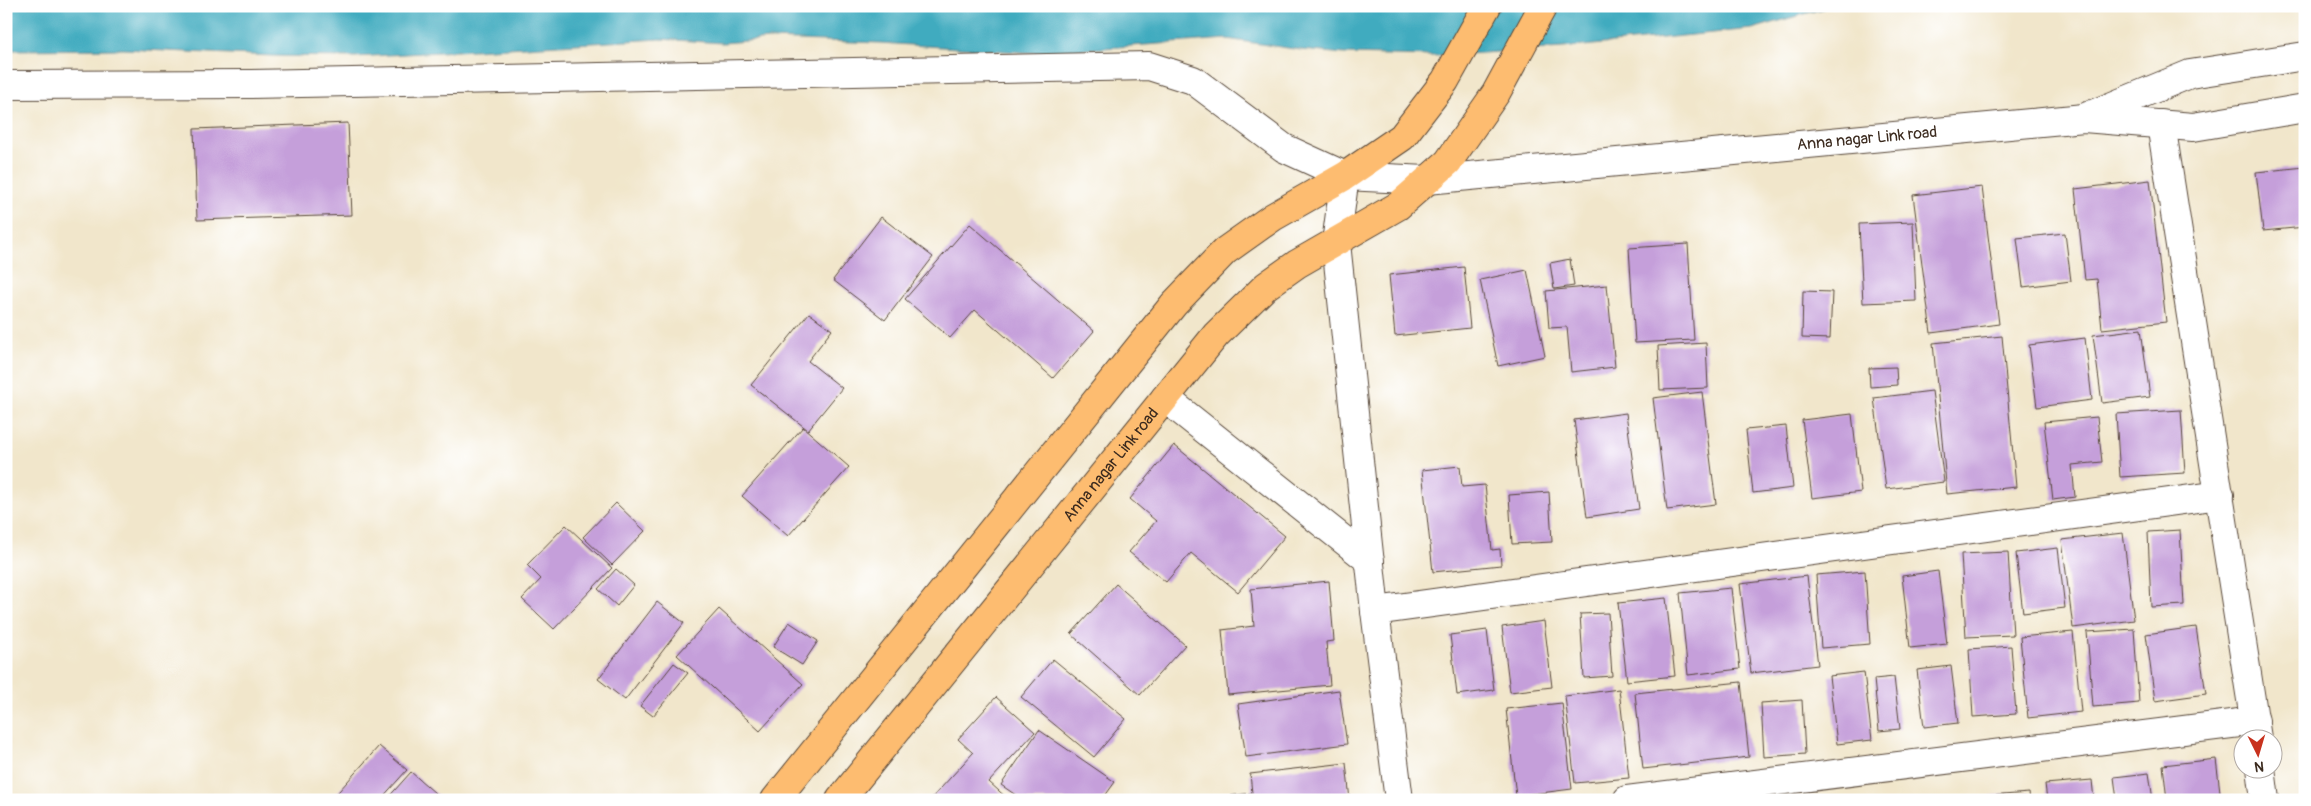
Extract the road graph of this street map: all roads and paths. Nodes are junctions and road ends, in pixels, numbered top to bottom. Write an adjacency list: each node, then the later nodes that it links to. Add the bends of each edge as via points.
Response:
1 (1488, 6): 8 (main road, via 1445,81 1402,137)
2 (1543, 6): 9 (main road, Anna nagar Link road, via 1496,93 1448,162)
3 (2305, 56): 6 (street, via 2190,74)
4 (6, 85): 8 (street, via 261,84 1149,66 1194,80 1284,148)
5 (2305, 108): 7 (street, Anna nagar Link road, via 2193,126)
6 (2084, 118): 7 (street, Anna nagar Link road); 9 (street, Anna nagar Link road)
7 (2161, 124): 12 (street)
8 (1346, 176): 9 (street, Anna nagar Link road); 10 (street); 18 (main road, via 1273,217 1225,251 1174,304)
9 (1427, 180): 10 (main road, Anna nagar Link road, via 1398,206)
10 (1336, 243): 11 (main road, Anna nagar Link road, via 1297,264 1266,286 1216,335); 13 (street)
11 (1165, 398): 13 (street); 19 (main road, Anna nagar Link road)
12 (2220, 495): 14 (street); 15 (street)
13 (1370, 561): 14 (street)
14 (1375, 611): 20 (street)
15 (2256, 728)
16 (2234, 732): 21 (street)
17 (2262, 778): 22 (street)
18 (775, 800)
19 (840, 800)
20 (1399, 800)
21 (1627, 800)
22 (2265, 800)

